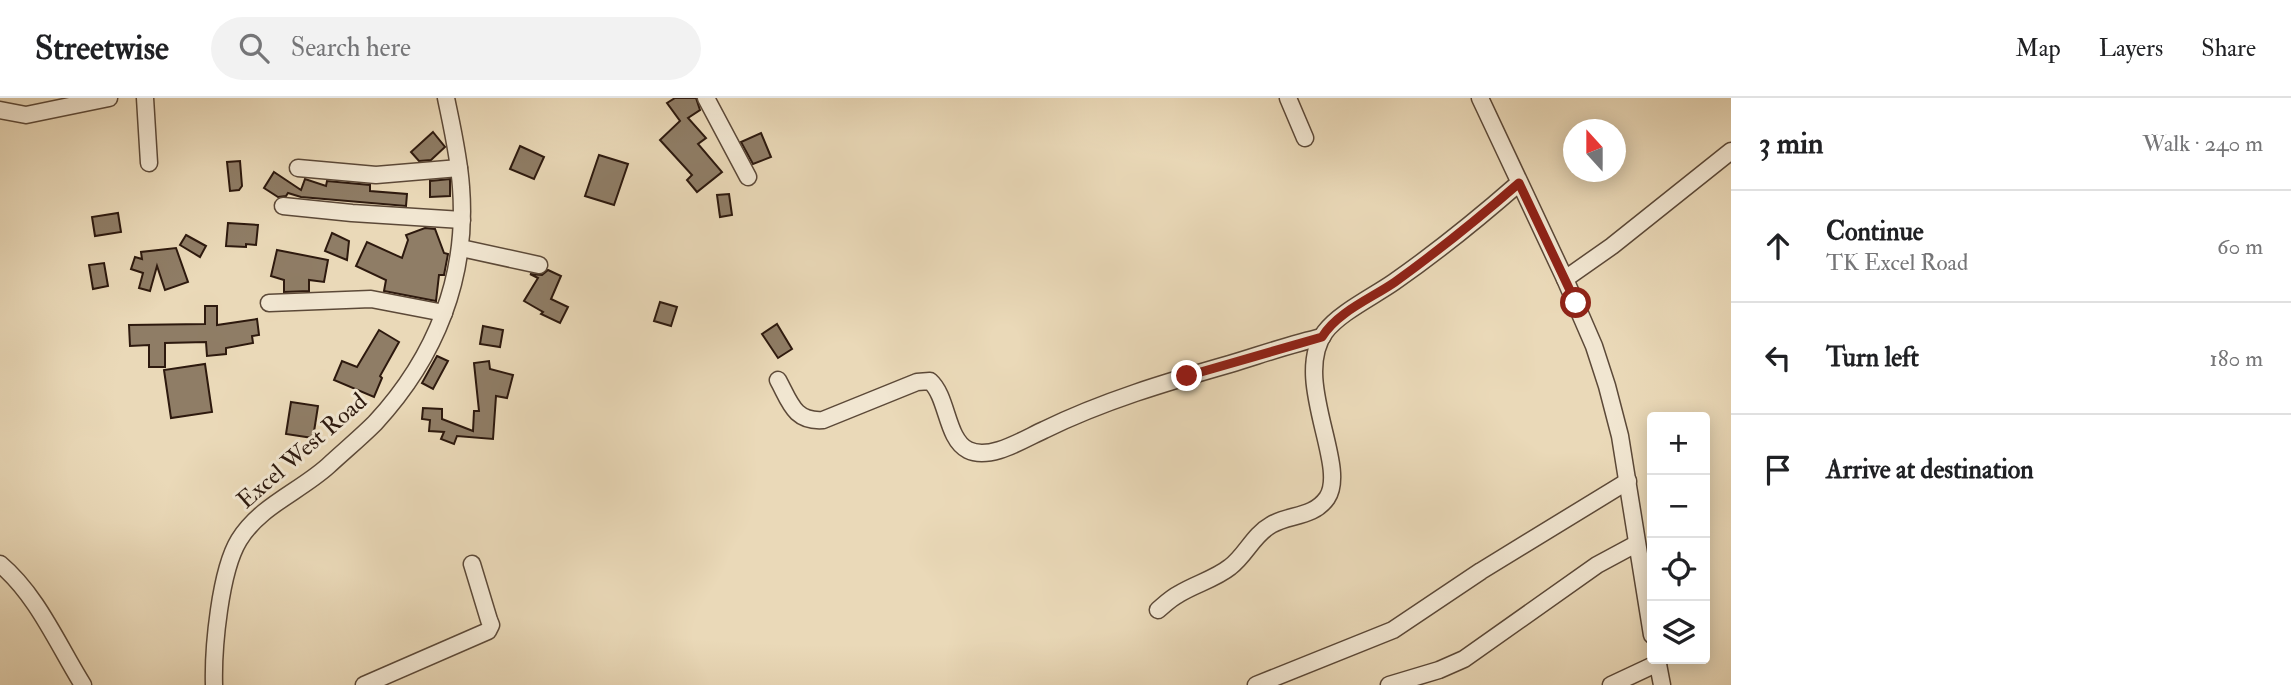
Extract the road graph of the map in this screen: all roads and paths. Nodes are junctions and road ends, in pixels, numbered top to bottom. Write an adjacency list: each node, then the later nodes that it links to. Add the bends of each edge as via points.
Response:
1 (109, 98): 7 (street, via 26,115)
2 (145, 98): 10 (street)
3 (446, 98): 12 (street, Excel West Road)
4 (706, 98): 13 (street)
5 (1288, 98): 8 (street)
6 (1480, 98): 14 (street)
7 (0, 110)
8 (1305, 138)
9 (1731, 151): 19 (street)
10 (149, 163)
11 (298, 168): 12 (street, via 376,175)
12 (459, 168): 16 (street, Excel West Road)
13 (748, 177)
14 (1519, 183): 19 (street); 22 (street)
15 (283, 205): 16 (street)
16 (462, 219): 17 (street, Excel West Road)
17 (461, 248): 18 (street); 21 (street, Excel West Road)
18 (539, 265)
19 (1565, 279): 24 (street, via 1607,386)
20 (269, 303): 21 (street, via 371,299)
21 (444, 313): 33 (street, Excel West Road, via 426,354 375,422 320,473 260,514 238,542 221,601)
22 (1322, 337): 23 (street, via 1133,394 987,452 969,450 959,442 930,381 812,421 800,416); 29 (street, via 1314,367 1331,466 1327,497 1308,513 1264,529 1230,567)
23 (778, 380)
24 (1628, 481): 25 (street); 35 (street, via 1393,630)
25 (1636, 544): 28 (street); 36 (street, via 1597,565 1464,659)
26 (0, 564): 32 (street, via 31,600)
27 (472, 564): 34 (street, via 491,625 488,631)
28 (1647, 607)
29 (1158, 610)
30 (1651, 664): 37 (street)
31 (1658, 664): 38 (street)
32 (83, 685)
33 (214, 685)
34 (364, 685)
35 (1256, 685)
36 (1389, 685)
37 (1611, 685)
38 (1662, 685)

